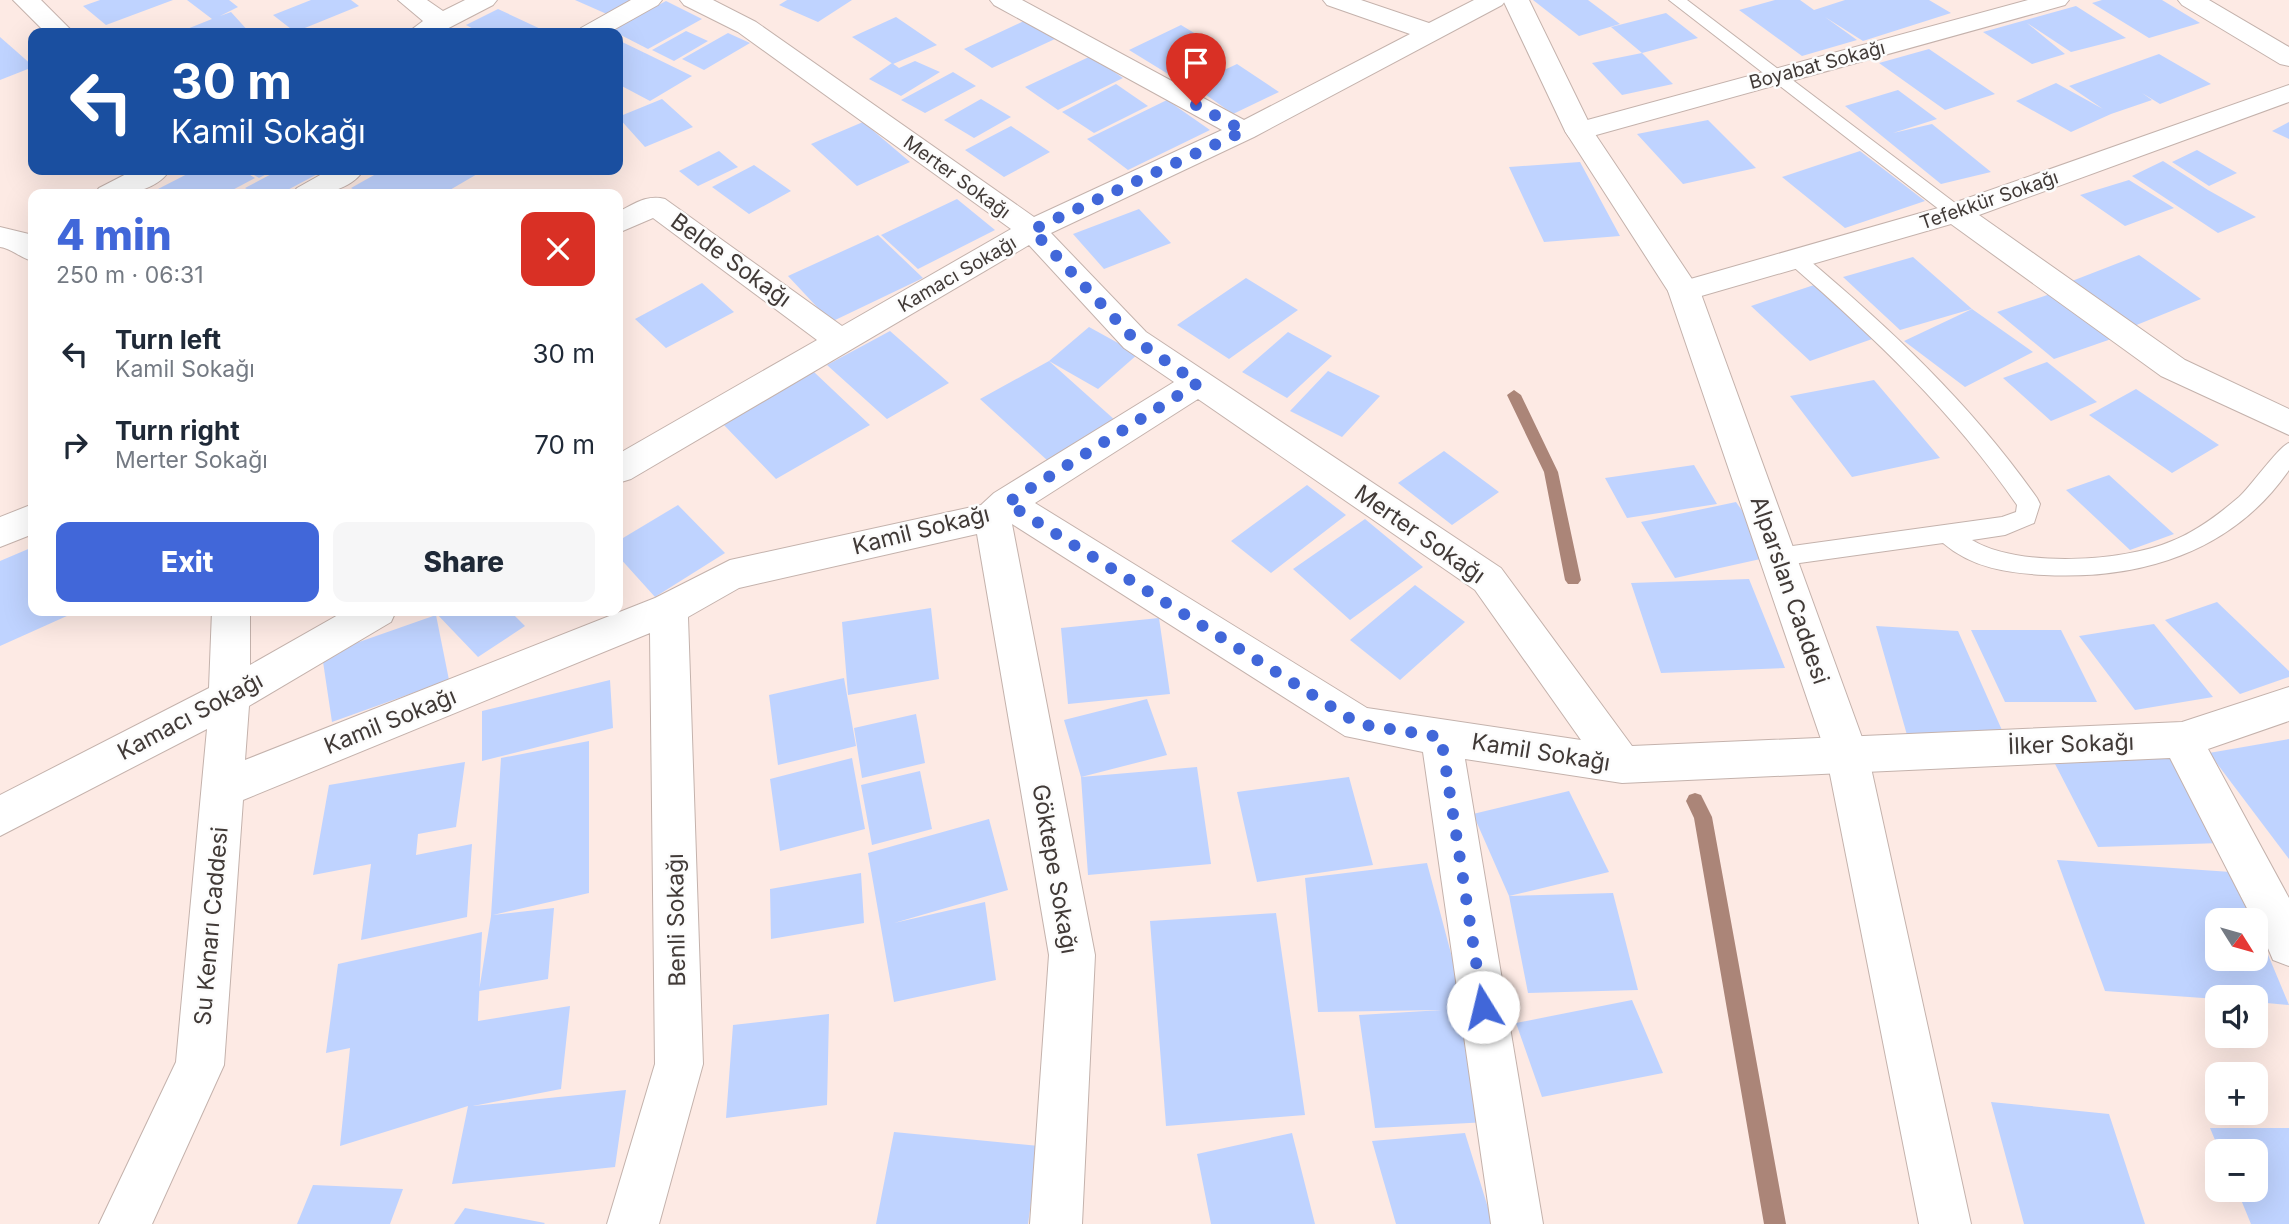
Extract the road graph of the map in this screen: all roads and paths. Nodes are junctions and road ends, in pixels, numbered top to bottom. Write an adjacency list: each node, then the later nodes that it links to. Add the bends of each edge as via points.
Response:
1 (26, 0): 14 (street)
2 (411, 0): 15 (street)
3 (484, 0): 15 (street)
4 (649, 0): 16 (street)
5 (693, 0): 29 (street, Merter Sokağı, via 747,27)
6 (1003, 0): 21 (street)
7 (1336, 0): 17 (street)
8 (1413, 0): 17 (street)
9 (1493, 0): 17 (street, Kamacı Sokağı)
10 (1516, 0): 22 (street, Alparslan Caddesi)
11 (1677, 0): 19 (lane)
12 (2056, 0): 19 (street, Boyabat Sokağı)
13 (2192, 0): 18 (street)
14 (56, 28)
15 (431, 28)
16 (599, 28)
17 (1433, 33): 21 (street, Kamacı Sokağı)
18 (2289, 58)
19 (1776, 76): 22 (street, Boyabat Sokağı); 27 (lane)
20 (2289, 93): 27 (street, Tefekkür Sokağı)
21 (1244, 131): 29 (street, Kamacı Sokağı)
22 (1579, 131): 31 (street, Alparslan Caddesi)
23 (146, 175): 25 (street)
24 (341, 175): 26 (street)
25 (119, 189)
26 (316, 189)
27 (1956, 214): 30 (street, Tefekkür Sokağı); 34 (street, via 2173,368)
28 (623, 222): 32 (street, Belde Sokağı, via 656,205)
29 (1032, 230): 32 (street, Kamacı Sokağı); 33 (street, Merter Sokağı, via 1135,340)
30 (1796, 260): 31 (street, Tefekkür Sokağı); 40 (lane, via 1870,321 1954,404 2029,504 2026,517 2005,526)
31 (1684, 291): 41 (street, Alparslan Caddesi)
32 (840, 341): 36 (street, Kamacı Sokağı)
33 (1198, 383): 37 (street); 50 (street, Merter Sokağı, via 1488,579)
34 (2289, 423)
35 (2289, 452): 40 (lane, via 2266,485 2209,533 2174,552 2136,563 2096,568 1994,562 1960,546)
36 (623, 467)
37 (1000, 510): 42 (street, Kamil Sokağı, via 730,575); 47 (street, Kamil Sokağı, via 1359,724); 56 (street, Göktepe Sokağı, via 1072,955)
38 (28, 520): 39 (street)
39 (0, 533)
40 (1948, 534): 41 (lane)
41 (1778, 557): 49 (street, Alparslan Caddesi)
42 (669, 609): 51 (street, Kamil Sokağı); 55 (street, Benli Sokağı, via 679,1064)
43 (231, 616): 45 (street, Su Kenarı Caddesi)
44 (368, 616): 45 (street, Kamacı Sokağı)
45 (229, 697): 51 (street, Su Kenarı Caddesi); 52 (street, Kamacı Sokağı)
46 (2289, 704): 48 (street, İlker Sokağı)
47 (1441, 737): 50 (street, Kamil Sokağı); 57 (street)
48 (2182, 740): 49 (street, İlker Sokağı); 53 (street)
49 (1847, 754): 50 (street, Kamil Sokağı); 58 (street, Alparslan Caddesi)
50 (1622, 765)
51 (222, 789): 54 (street, Su Kenarı Caddesi, via 200,1065)
52 (0, 817)
53 (2289, 944)
54 (125, 1224)
55 (633, 1224)
56 (1056, 1224)
57 (1517, 1224)
58 (1945, 1224)

